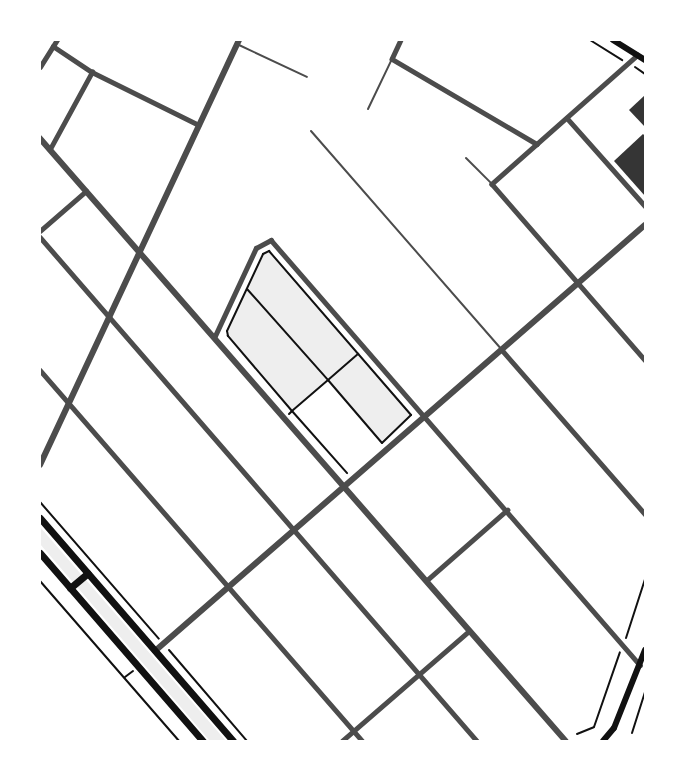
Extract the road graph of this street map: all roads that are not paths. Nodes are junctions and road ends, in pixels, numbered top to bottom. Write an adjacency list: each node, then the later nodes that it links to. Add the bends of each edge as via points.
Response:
1 (57, 40): 6 (street)
2 (231, 40): 5 (street)
3 (401, 40): 8 (street)
4 (613, 40): 7 (main road)
5 (238, 42): 12 (lane); 15 (street)
6 (53, 46): 10 (street); 11 (street)
7 (638, 55): 9 (main road); 14 (street)
8 (392, 59): 13 (lane); 18 (street)
9 (645, 60)
10 (40, 67)
11 (92, 72): 15 (street); 19 (street)
12 (307, 77)
13 (368, 109)
14 (567, 118): 18 (street); 23 (street)
15 (199, 125): 27 (street)
16 (311, 131): 31 (lane)
17 (40, 138): 19 (street)
18 (537, 144): 21 (street)
19 (50, 149): 22 (street)
20 (466, 158): 21 (lane)
21 (492, 184): 28 (street)
22 (86, 191): 25 (street); 27 (street)
23 (645, 206)
24 (645, 225): 28 (street)
25 (40, 230)
26 (40, 237): 29 (street)
27 (139, 252): 29 (street); 30 (street)
28 (579, 283): 31 (street); 32 (street)
29 (109, 317): 34 (street); 41 (street)
30 (214, 338): 35 (street, via 256,248 271,240); 37 (street)
31 (502, 350): 35 (street); 39 (street)
32 (645, 360)
33 (40, 370): 34 (street)
34 (69, 404): 36 (street); 46 (street)
35 (424, 417): 37 (street); 38 (street)
36 (40, 465)
37 (344, 487): 41 (street); 44 (street)
38 (507, 510): 44 (street); 50 (street)
39 (645, 514)
40 (40, 518): 43 (main road)
41 (294, 531): 46 (street); 51 (street)
42 (40, 553): 45 (main road)
43 (88, 573): 45 (main road); 49 (main road)
44 (426, 581): 47 (street)
45 (70, 588): 54 (main road)
46 (229, 588): 49 (street); 52 (street)
47 (470, 631): 51 (street); 59 (street)
48 (645, 650): 50 (main road)
49 (155, 651): 55 (main road)
50 (640, 664): 53 (main road)
51 (419, 674): 52 (street); 58 (street)
52 (353, 731): 56 (street); 57 (street)
53 (606, 740)
54 (203, 741)
55 (233, 741)
56 (342, 741)
57 (362, 741)
58 (477, 741)
59 (566, 741)

